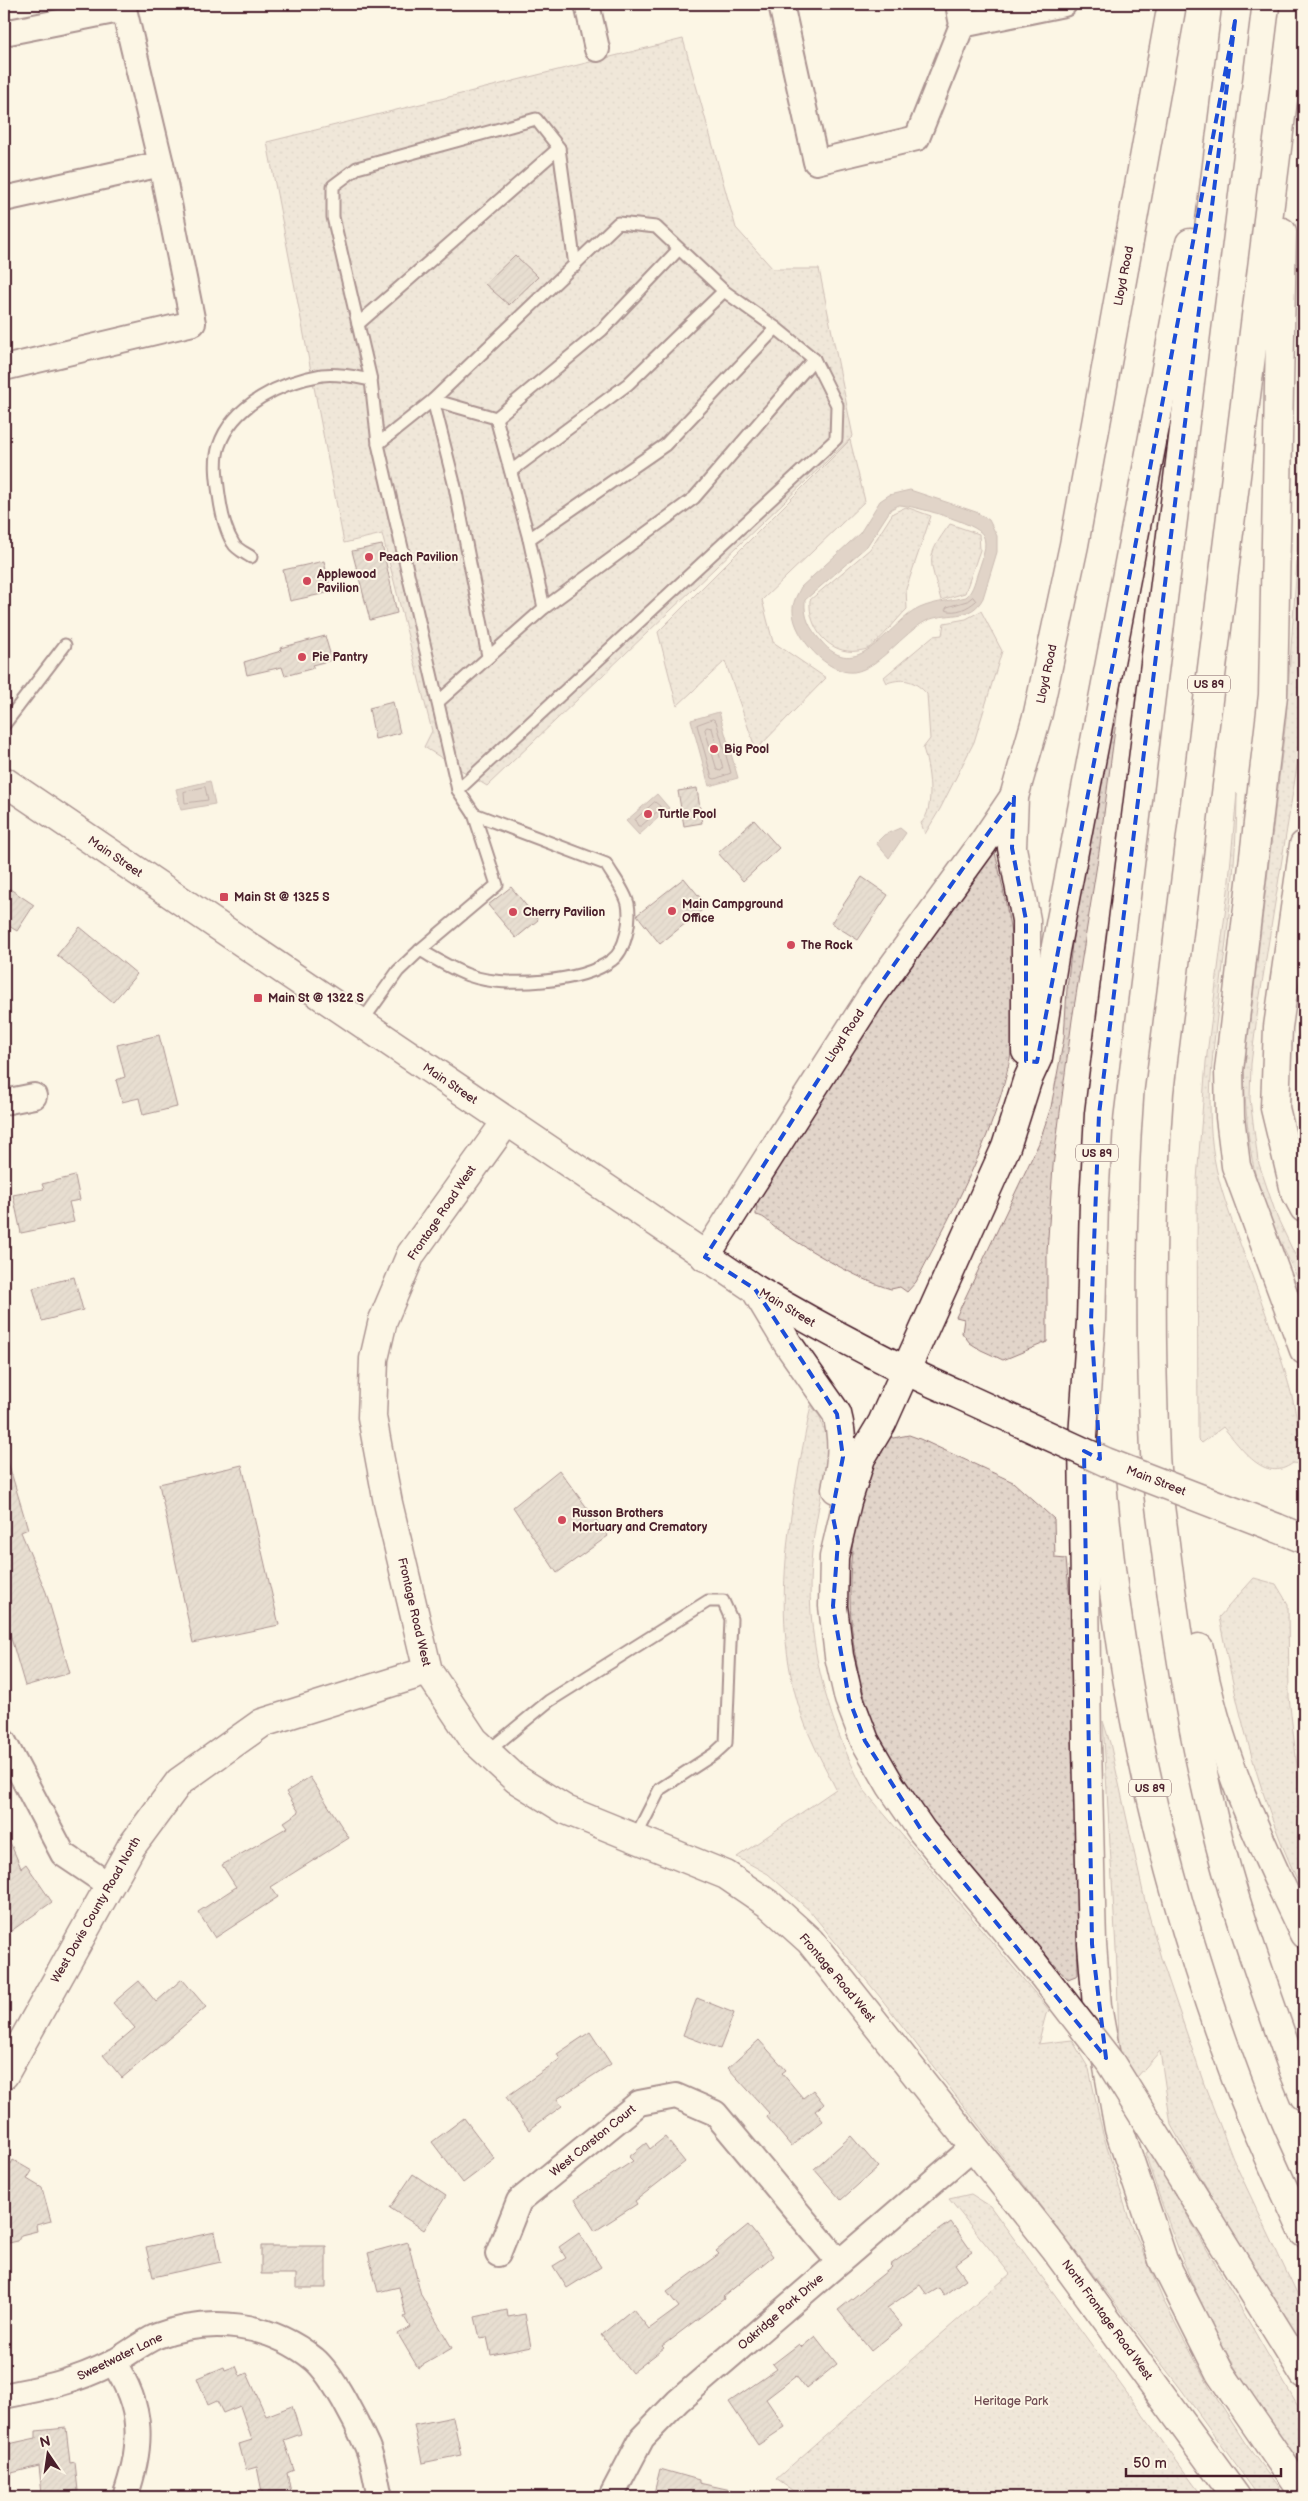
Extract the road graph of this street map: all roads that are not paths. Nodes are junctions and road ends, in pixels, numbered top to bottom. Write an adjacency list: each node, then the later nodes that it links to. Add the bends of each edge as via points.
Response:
1 (587, 4): 9 (street)
2 (781, 4): 7 (street, via 816,162 917,138)
3 (1064, 4): 7 (street)
4 (1172, 4): 34 (main road, Lloyd Road, via 1074,545 1038,713)
5 (1296, 4): 47 (main road, via 1294,100 1280,256 1273,695 1228,1093 1238,1174); 48 (main road, US 89, via 1159,1092 1153,1172)
6 (1236, 12): 39 (main road, via 1061,922 1038,1057); 46 (main road, US 89, via 1099,1114)
7 (960, 14)
8 (4, 33): 11 (street, via 124,9)
9 (597, 49)
10 (560, 148): 14 (lane); 16 (lane); 16 (lane, via 536,120 357,168 333,186 333,217)
11 (161, 164): 12 (street); 19 (street, via 193,323)
12 (4, 199)
13 (679, 249): 14 (lane, via 656,227 618,223); 15 (lane); 22 (lane, via 602,330)
14 (574, 266): 21 (lane)
15 (724, 291): 17 (lane); 24 (lane, via 628,384)
16 (358, 324): 20 (lane)
17 (776, 328): 18 (lane); 25 (lane, via 665,445)
18 (814, 360): 27 (lane, via 694,498); 33 (lane, via 837,405 836,439)
19 (4, 368)
20 (371, 380): 23 (lane); 26 (lane, via 323,375 294,382 256,398 235,419 219,446 216,474 220,509 233,544)
21 (433, 400): 22 (lane); 23 (lane); 29 (lane, via 455,487)
22 (496, 418): 24 (lane)
23 (378, 444): 30 (lane)
24 (511, 471): 25 (lane)
25 (529, 539): 27 (lane)
26 (251, 557)
27 (544, 608): 29 (lane)
28 (65, 645): 31 (lane)
29 (488, 656): 30 (lane)
30 (438, 702): 33 (lane)
31 (4, 724)
32 (4, 781): 38 (main road, Main Street)
33 (458, 790): 35 (lane)
34 (1014, 797): 39 (main road, via 1012,848 1026,920); 44 (main road, Lloyd Road, via 872,994)
35 (474, 814): 37 (lane, via 497,885); 37 (lane, via 606,864 628,903 628,933 613,960 578,976 542,981 510,983 471,976)
36 (1304, 845): 43 (main road, via 1278,1028 1275,1108 1295,1191)
37 (420, 950): 38 (lane, via 398,972)
38 (361, 1023): 42 (main road, Main Street)
39 (1027, 1081): 49 (main road, via 1006,1147)
40 (34, 1096): 41 (street)
41 (4, 1102)
42 (506, 1122): 44 (main road, Main Street); 52 (main road, Frontage Road West, via 412,1254 383,1320 374,1359 374,1426 388,1502)
43 (1304, 1208)
44 (705, 1257): 45 (main road, Main Street)
45 (755, 1289): 49 (main road, Main Street); 51 (main road, via 788,1344 837,1414 843,1457 832,1512 832,1529)
46 (1091, 1321): 61 (main road, US 89, via 1105,1526 1120,1643 1147,1776 1170,1872 1234,2073); 67 (main road, via 1084,1437 1092,1944 1097,2006 1119,2129 1163,2260 1220,2373)
47 (1304, 1350)
48 (1154, 1366): 57 (main road, via 1167,1427 1190,1598 1212,1708 1246,1805); 59 (main road, US 89, via 1155,1453 1169,1575 1213,1816 1259,1972)
49 (905, 1371): 50 (main road, Main Street, bridge, via 1106,1462); 51 (main road, via 862,1458)
50 (1304, 1539)
51 (838, 1542): 65 (main road, bridge, via 834,1557 833,1606 839,1656 849,1699 865,1741 922,1831 1034,1964 1110,2062)
52 (428, 1671): 54 (main road, Frontage Road West, via 474,1740); 56 (main road, West Davis County Road North, via 262,1723 179,1782 132,1846)
53 (4, 1742): 56 (street, via 62,1854)
54 (487, 1752): 55 (main road, Frontage Road West, via 516,1779 566,1810); 55 (lane, via 549,1701 708,1601 723,1601 731,1619 726,1743 660,1789)
55 (635, 1838): 60 (main road, Frontage Road West, via 726,1875 770,1905 810,1941)
56 (109, 1885): 58 (main road, West Davis County Road North)
57 (1304, 1934)
58 (4, 2075)
59 (1304, 2096)
60 (973, 2147): 63 (street, Oakridge Park Drive); 71 (main road, North Frontage Road West, via 1054,2248)
61 (1304, 2234)
62 (498, 2254): 63 (street, West Carston Court, via 519,2201 639,2103 676,2096 715,2113)
63 (838, 2262): 70 (street, Oakridge Park Drive, via 678,2401 642,2438)
64 (112, 2362): 66 (street, Sweetwater Lane, via 67,2383); 68 (street, via 127,2383 136,2406 138,2441); 69 (street, Sweetwater Lane, via 156,2337 182,2329 226,2323 265,2332 293,2345 316,2360 341,2396 368,2448)
65 (1304, 2374)
66 (4, 2396)
67 (1304, 2495)
68 (125, 2497)
69 (380, 2497)
70 (611, 2497)
71 (1236, 2497)

